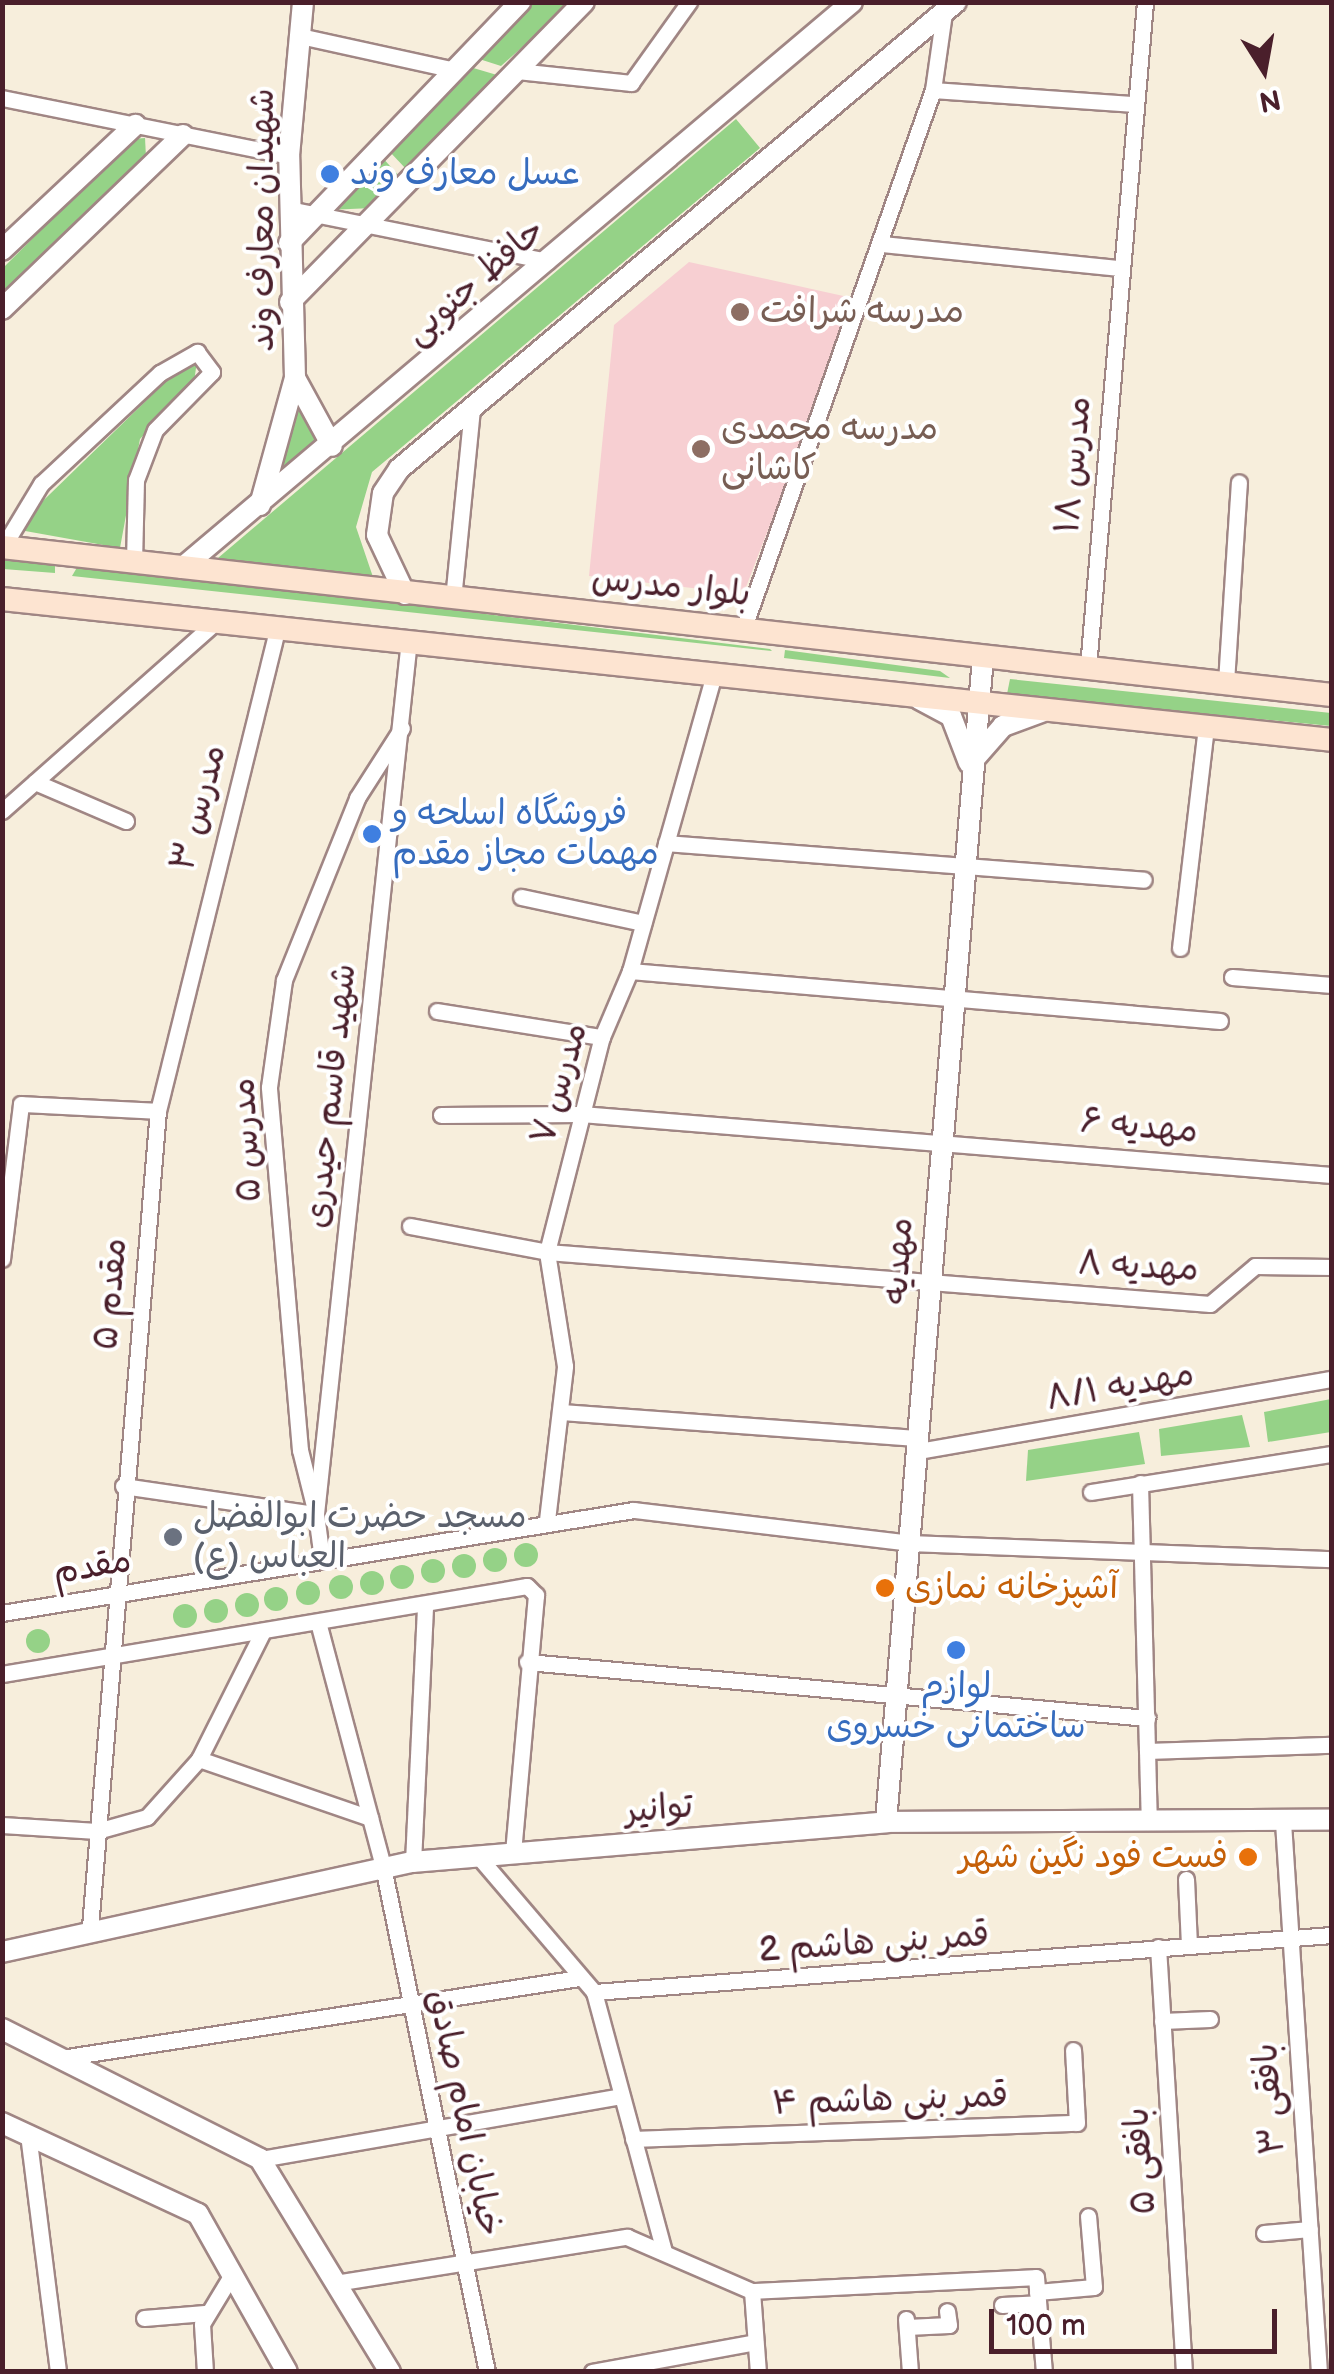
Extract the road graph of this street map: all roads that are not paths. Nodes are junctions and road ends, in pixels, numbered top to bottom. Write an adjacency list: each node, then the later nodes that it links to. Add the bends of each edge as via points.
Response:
1 (520, 2): 9 (street)
2 (584, 2): 10 (street)
3 (688, 2): 10 (street, via 631,83)
4 (852, 2): 23 (street, حافظ جنوبی)
5 (1145, 2): 13 (street, مدرس ۱۸)
6 (302, 3): 8 (street, شهیدان معارف وند)
7 (950, 8): 11 (street); 28 (street)
8 (300, 36): 9 (street); 16 (street, شهیدان معارف وند)
9 (454, 70): 18 (street)
10 (518, 71): 19 (street)
11 (933, 90): 13 (street); 21 (street)
12 (2, 98): 14 (street)
13 (1136, 104): 24 (street, مدرس ۱۸)
14 (135, 125): 15 (street); 22 (street)
15 (183, 135): 16 (street); 26 (street)
16 (289, 156): 17 (street, شهیدان معارف وند)
17 (289, 209): 18 (street); 20 (street, شهیدان معارف وند)
18 (318, 213): 19 (street); 20 (street)
19 (368, 224): 23 (street); 25 (street)
20 (290, 243): 25 (street, شهیدان معارف وند)
21 (882, 244): 24 (street); 40 (street)
22 (2, 250)
23 (548, 261): 29 (street, حافظ جنوبی)
24 (1120, 268): 43 (street, مدرس ۱۸)
25 (290, 302): 27 (street, شهیدان معارف وند)
26 (2, 309)
27 (295, 378): 29 (street); 31 (street)
28 (472, 408): 35 (street, via 383,493 377,536); 37 (street)
29 (332, 446): 31 (street, حافظ جنوبی)
30 (1239, 482): 45 (street)
31 (260, 505): 34 (street, حافظ جنوبی)
32 (3, 548): 33 (main road, بلوار مدرس); 33 (street, via 42,484 160,373 197,352 212,372 155,430 136,480)
33 (134, 563): 34 (main road, بلوار مدرس)
34 (182, 568): 35 (main road, بلوار مدرس)
35 (404, 594): 37 (main road, بلوار مدرس)
36 (2, 598): 38 (main road)
37 (453, 599): 40 (main road, بلوار مدرس)
38 (213, 624): 39 (main road); 54 (street)
39 (277, 628): 41 (main road); 67 (street, مدرس ۳)
40 (743, 630): 42 (main road, بلوار مدرس)
41 (409, 640): 44 (main road); 51 (street, شهید قاسم حیدری)
42 (983, 656): 43 (main road, بلوار مدرس); 48 (street, مهدیه)
43 (1088, 668): 45 (main road, بلوار مدرس)
44 (714, 675): 47 (main road); 57 (street, مدرس ۷)
45 (1226, 682): 46 (main road, بلوار مدرس)
46 (1332, 695)
47 (918, 698): 48 (main road); 53 (street, via 950,716)
48 (978, 705): 49 (main road); 53 (street, مهدیه)
49 (1046, 710): 50 (main road); 53 (street, via 987,740)
50 (1206, 727): 52 (main road); 62 (street)
51 (402, 728): 88 (street, شهید قاسم حیدری); 88 (street, مدرس ۵, via 357,798 284,980 269,1087 300,1450)
52 (1332, 740)
53 (971, 777): 58 (street, مهدیه)
54 (35, 782): 55 (street); 56 (street)
55 (2, 811)
56 (126, 821)
57 (666, 843): 58 (street); 61 (street, مدرس ۷)
58 (964, 864): 59 (street); 66 (street, مهدیه)
59 (1144, 880)
60 (520, 897): 61 (street)
61 (643, 923): 63 (street, مدرس ۷)
62 (1180, 948)
63 (630, 971): 66 (street); 70 (street, مدرس ۷)
64 (1232, 977): 65 (street)
65 (1332, 985)
66 (952, 999): 69 (street); 74 (street, مهدیه)
67 (179, 1002): 71 (street, مقدم ۵)
68 (437, 1011): 70 (street)
69 (1220, 1022)
70 (602, 1037): 72 (street, مدرس ۷)
71 (158, 1111): 78 (street, via 21,1104); 86 (street, مقدم ۵)
72 (580, 1114): 73 (street, مهدیه ۶); 74 (street, مهدیه ۶); 77 (street, مدرس ۷)
73 (441, 1115)
74 (942, 1139): 75 (street, مهدیه ۶); 80 (street, مهدیه)
75 (1332, 1175)
76 (410, 1226): 77 (street, مهدیه ۸)
77 (546, 1252): 80 (street, مهدیه ۸); 82 (street, مدرس ۷, via 565,1366)
78 (2, 1259)
79 (1332, 1267): 80 (street, مهدیه ۸, via 1255,1266 1210,1304)
80 (930, 1285): 83 (street, مهدیه)
81 (1332, 1379): 83 (street, مهدیه ۸/۱)
82 (562, 1412): 83 (street, مهدیه ۸/۱); 89 (street, مدرس ۷)
83 (918, 1444): 90 (street, مهدیه)
84 (1332, 1454): 85 (street)
85 (1140, 1484): 87 (street); 91 (street)
86 (124, 1486): 88 (street); 94 (street, مقدم ۵)
87 (1091, 1492)
88 (316, 1514): 92 (street, شهید قاسم حیدری)
89 (547, 1520): 90 (street, مقدم, via 647,1511); 92 (street, مقدم)
90 (910, 1544): 91 (street, مقدم); 102 (street, مهدیه)
91 (1145, 1555): 93 (street, مقدم); 103 (street)
92 (322, 1558): 94 (street, مقدم)
93 (1332, 1559)
94 (115, 1593): 96 (street, مقدم); 99 (street, مقدم ۵)
95 (426, 1604): 97 (street); 100 (street, via 534,1589); 116 (street)
96 (2, 1613)
97 (318, 1622): 98 (street); 107 (street, خیابان امام صادق)
98 (263, 1631): 99 (street); 106 (street)
99 (110, 1655): 101 (street); 113 (street, مقدم ۵)
100 (528, 1662): 102 (street); 114 (street)
101 (2, 1674)
102 (896, 1697): 103 (street); 110 (street, مهدیه)
103 (1147, 1718): 105 (street)
104 (1332, 1745): 105 (street)
105 (1148, 1751): 108 (street)
106 (199, 1759): 107 (street); 113 (street, via 147,1818)
107 (370, 1818): 117 (street, خیابان امام صادق)
108 (1149, 1820): 110 (street, توانیر); 111 (street, توانیر)
109 (1332, 1820): 111 (street, توانیر)
110 (886, 1822): 114 (street, توانیر)
111 (1283, 1822): 121 (street, بافقی ۳)
112 (2, 1825): 113 (street)
113 (97, 1831): 119 (street, مقدم ۵)
114 (513, 1854): 115 (street, توانیر)
115 (478, 1856): 116 (street, توانیر); 125 (street)
116 (413, 1862): 117 (street, توانیر)
117 (383, 1867): 119 (street, توانیر); 127 (street, خیابان امام صادق)
118 (1186, 1878): 122 (street)
119 (90, 1926): 124 (street, توانیر)
120 (1332, 1935): 121 (street, قمر بنی هاشم 2)
121 (1288, 1938): 122 (street, قمر بنی هاشم 2); 140 (street, بافقی ۳)
122 (1189, 1944): 123 (street, قمر بنی هاشم 2)
123 (1158, 1946): 126 (street, قمر بنی هاشم 2, via 1128,1956); 129 (street, بافقی ۵)
124 (2, 1952)
125 (580, 1978): 126 (street); 127 (street)
126 (594, 1992): 133 (street)
127 (409, 2000): 132 (street); 135 (street, خیابان امام صادق)
128 (1210, 2019): 129 (street)
129 (1162, 2021): 162 (street, بافقی ۵)
130 (2, 2029): 132 (street)
131 (1074, 2050): 137 (street, قمر بنی هاشم ۴, via 1077,2123)
132 (60, 2058): 138 (street)
133 (621, 2096): 135 (street); 137 (street)
134 (2, 2123): 136 (street)
135 (436, 2128): 138 (street); 143 (street, خیابان امام صادق)
136 (28, 2134): 144 (street, via 198,2214); 153 (street)
137 (633, 2139): 142 (street)
138 (260, 2159): 145 (street)
139 (1088, 2216): 147 (street, via 1094,2287)
140 (1310, 2230): 141 (street); 163 (street, بافقی ۳)
141 (1264, 2232)
142 (664, 2251): 143 (street, via 627,2237); 146 (street)
143 (464, 2261): 145 (street); 157 (street, خیابان امام صادق)
144 (232, 2276): 150 (street); 155 (street)
145 (335, 2283): 156 (street)
146 (752, 2290): 147 (street, via 1036,2277); 152 (street)
147 (1038, 2298): 148 (street); 161 (street)
148 (1002, 2305)
149 (948, 2311): 160 (street, via 949,2325 906,2323)
150 (205, 2313): 151 (street); 154 (street)
151 (144, 2318)
152 (754, 2342): 158 (street); 159 (street)
153 (58, 2372)
154 (205, 2372)
155 (287, 2372)
156 (390, 2372)
157 (487, 2372)
158 (592, 2372)
159 (758, 2372)
160 (910, 2372)
161 (1044, 2372)
162 (1184, 2372)
163 (1319, 2372)

